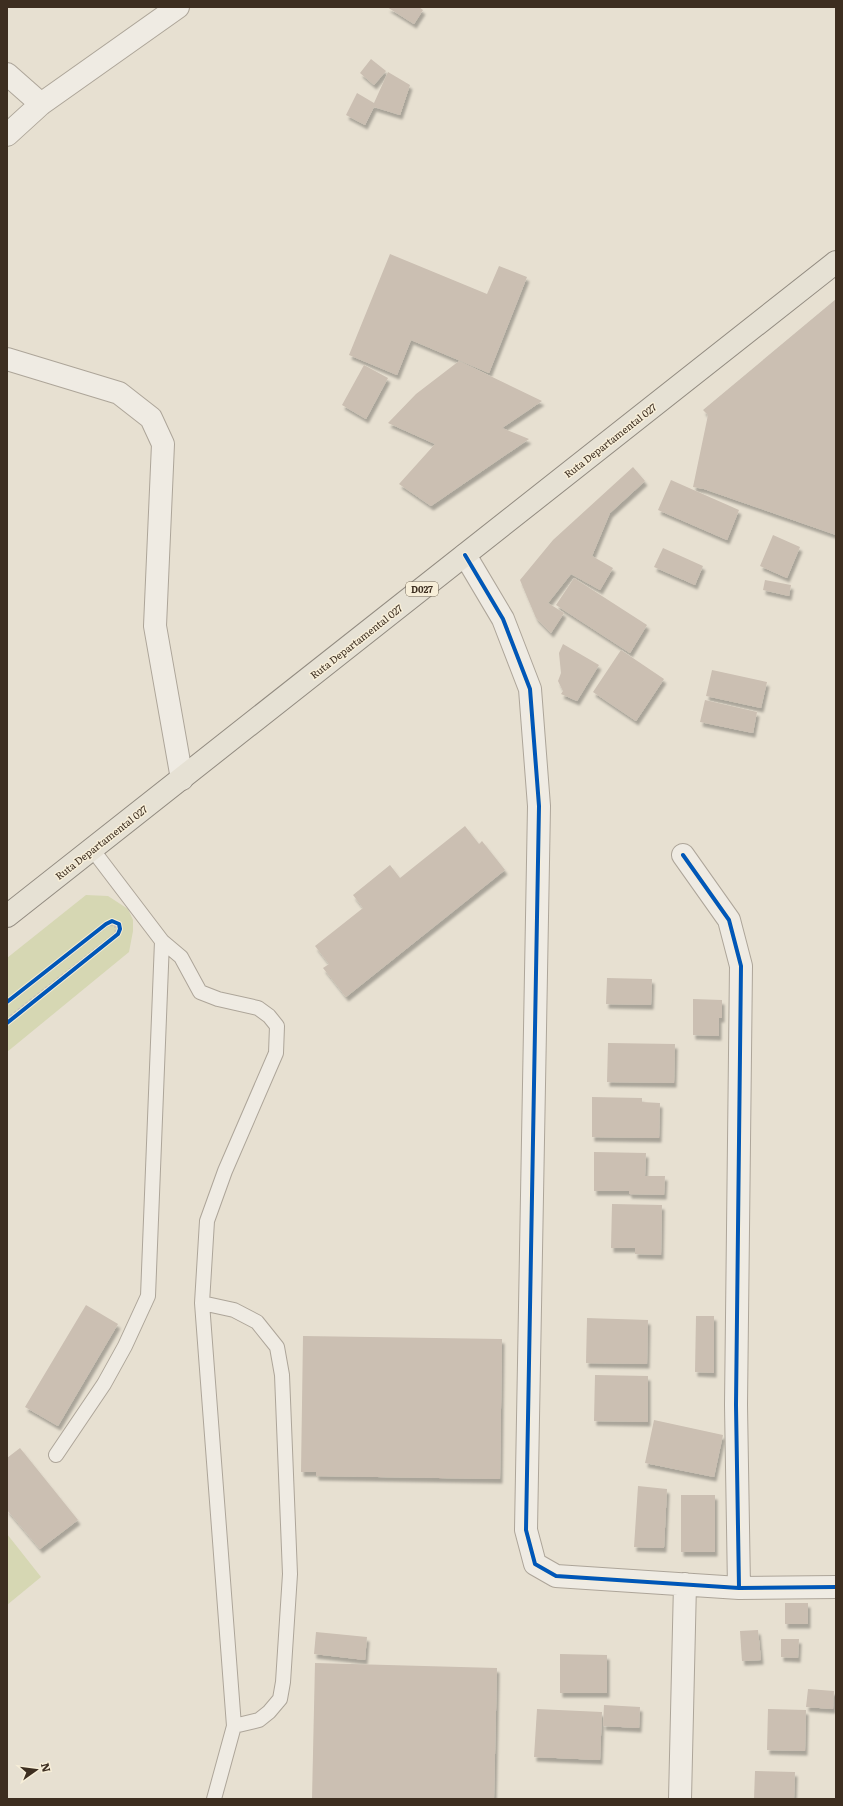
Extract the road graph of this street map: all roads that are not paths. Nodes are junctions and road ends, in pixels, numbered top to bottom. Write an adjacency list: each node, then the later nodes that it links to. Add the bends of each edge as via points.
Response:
1 (178, 7): 2 (street)
2 (155, 16): 4 (street)
3 (7, 74): 4 (street)
4 (41, 104): 5 (street)
5 (7, 136)
6 (836, 262): 8 (main road, Ruta Departamental 027 / D027)
7 (7, 359): 9 (street, via 119,393 151,418 163,444 155,626)
8 (465, 555): 9 (main road, Ruta Departamental 027 / D027); 16 (street, via 503,619 530,689 539,806 526,1530 536,1564 556,1576)
9 (182, 779): 10 (main road, Ruta Departamental 027 / D027)
10 (92, 848): 12 (main road, Ruta Departamental 027 / D027); 13 (lane)
11 (683, 855): 18 (street, via 729,920 741,966 736,1405)
12 (7, 916)
13 (162, 941): 14 (lane, via 181,957 200,992 258,1008 277,1026 276,1053 225,1171 207,1221); 15 (lane, via 148,1296 104,1384)
14 (202, 1302): 19 (lane); 19 (lane, via 234,1310 257,1322 277,1347 282,1375 290,1574 283,1682 280,1699 269,1712 259,1720)
15 (56, 1455)
16 (685, 1584): 18 (street); 21 (street)
17 (836, 1587): 18 (street)
18 (739, 1588)
19 (234, 1726): 20 (lane)
20 (214, 1799)
21 (680, 1799)

